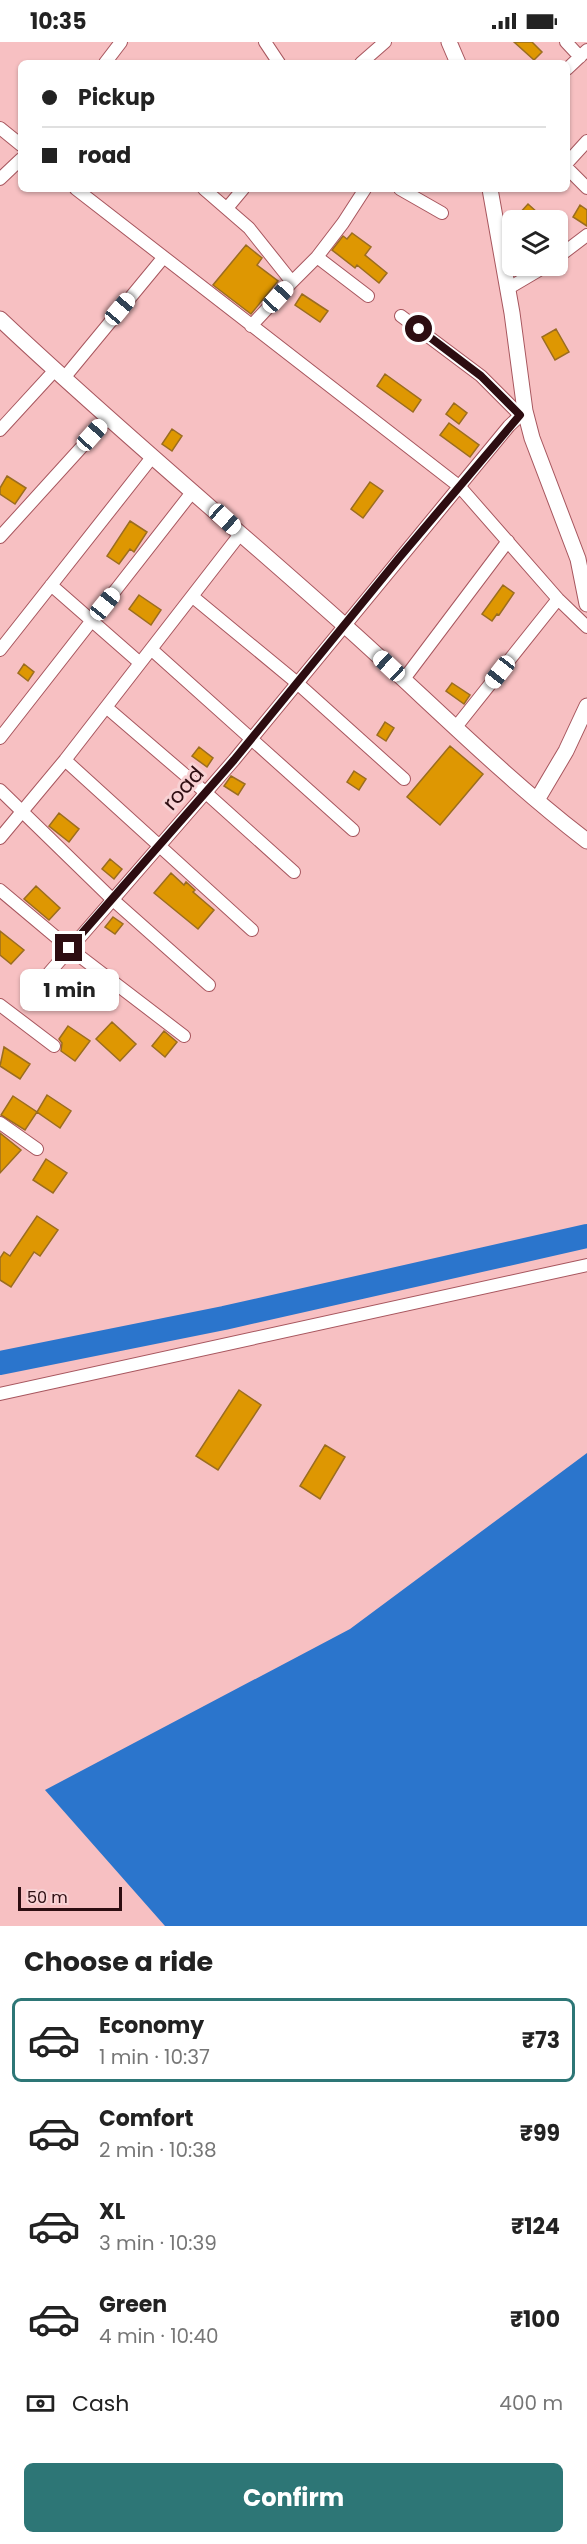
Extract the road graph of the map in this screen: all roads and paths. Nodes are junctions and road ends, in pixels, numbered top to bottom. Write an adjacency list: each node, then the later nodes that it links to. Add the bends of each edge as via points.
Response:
1 (121, 42): 7 (street)
2 (265, 42): 8 (street)
3 (385, 42): 9 (street)
4 (449, 42): 10 (street)
5 (566, 42): 6 (street)
6 (583, 53): 11 (street)
7 (107, 60)
8 (277, 60)
9 (364, 60)
10 (457, 60)
11 (570, 66)
12 (0, 128): 14 (street)
13 (587, 141): 15 (street)
14 (18, 143)
15 (570, 160)
16 (18, 162): 18 (street)
17 (570, 171): 19 (street)
18 (0, 179)
19 (587, 188)
20 (80, 192): 31 (street)
21 (208, 192): 26 (street)
22 (240, 192): 26 (street)
23 (363, 192): 30 (street)
24 (405, 192): 27 (street)
25 (491, 192): 34 (street)
26 (228, 207): 33 (street, via 263,243)
27 (442, 213)
28 (587, 235): 29 (street)
29 (568, 249)
30 (317, 257): 33 (street); 35 (street)
31 (163, 258): 38 (street); 39 (street)
32 (529, 276): 34 (street)
33 (292, 282): 38 (street)
34 (507, 289): 40 (street)
35 (368, 296)
36 (401, 316): 40 (street, via 481,376)
37 (0, 319): 39 (street)
38 (251, 326): 44 (street)
39 (60, 374): 41 (street); 42 (street)
40 (522, 413): 44 (street, road); 52 (street, via 578,559)
41 (108, 418): 43 (street); 47 (street)
42 (0, 430)
43 (153, 456): 45 (street); 49 (street)
44 (460, 487): 48 (street); 54 (street, road)
45 (193, 491): 46 (street); 53 (street)
46 (240, 533): 50 (street); 54 (street)
47 (0, 537)
48 (508, 541): 51 (street); 59 (street)
49 (51, 585): 53 (street); 57 (street)
50 (194, 597): 56 (street); 60 (street)
51 (558, 599): 55 (street); 63 (street)
52 (587, 604)
53 (92, 621): 58 (street); 65 (street)
54 (344, 625): 59 (street); 60 (street, road)
55 (587, 627)
56 (151, 649): 58 (street); 64 (street)
57 (0, 650)
58 (141, 663): 62 (street)
59 (404, 679): 63 (street)
60 (296, 682): 64 (street, road); 67 (street)
61 (587, 706): 70 (street)
62 (106, 707): 66 (street); 69 (street)
63 (456, 727): 70 (street)
64 (251, 737): 69 (street, road); 72 (street)
65 (0, 738)
66 (65, 760): 71 (street); 75 (street)
67 (404, 780)
68 (0, 790): 71 (street)
69 (206, 792): 75 (street, road); 76 (street)
70 (537, 800): 74 (street)
71 (22, 811): 73 (street); 78 (street)
72 (353, 830)
73 (0, 838)
74 (587, 841)
75 (158, 846): 78 (street, road); 79 (street)
76 (294, 872)
77 (0, 890): 80 (street)
78 (112, 899): 80 (street, road); 82 (street)
79 (252, 930)
80 (69, 948): 81 (street, road); 84 (street)
81 (48, 973)
82 (209, 985)
83 (0, 1005): 85 (street)
84 (184, 1035)
85 (54, 1046)
86 (0, 1123): 87 (street)
87 (37, 1149)
88 (587, 1265): 89 (street)
89 (0, 1394)

